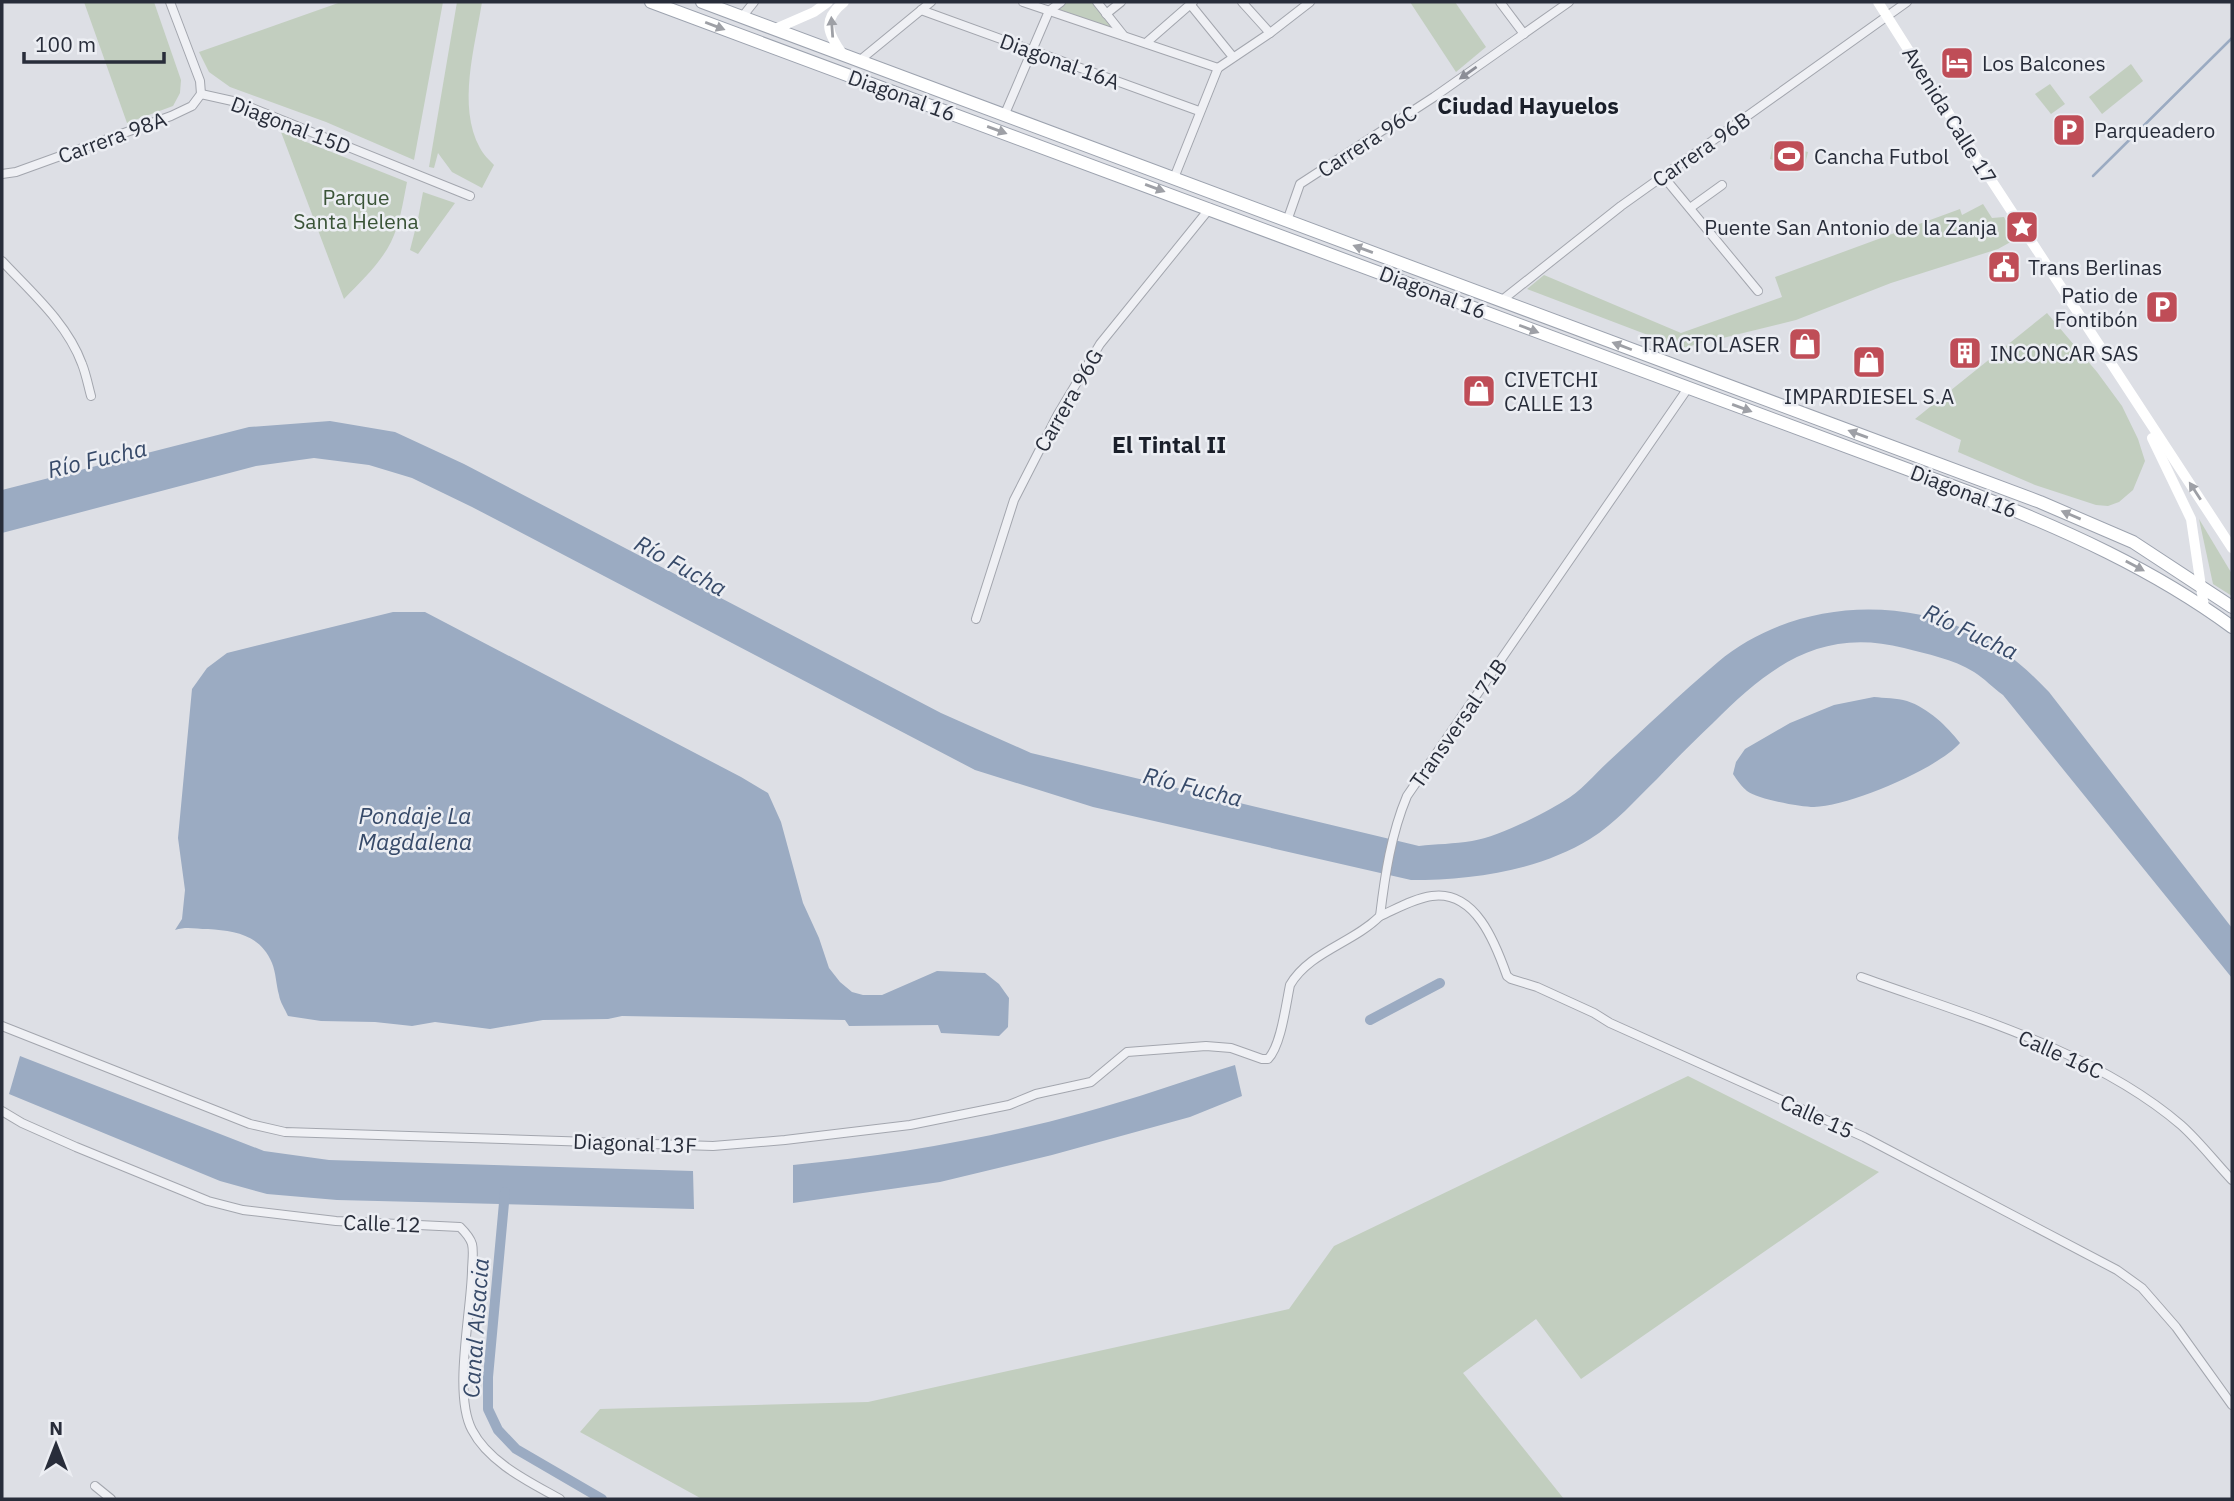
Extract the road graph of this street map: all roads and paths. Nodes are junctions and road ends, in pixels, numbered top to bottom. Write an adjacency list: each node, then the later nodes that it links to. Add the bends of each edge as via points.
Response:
1 (170, 2): 34 (street, via 200,80)
2 (651, 2): 44 (main road, Diagonal 16, one-way to 44)
3 (702, 2): 23 (main road, Diagonal 16)
4 (754, 2): 23 (street)
5 (828, 2): 24 (main road)
6 (844, 2): 30 (main road, one-way to 6, via 831,37 829,22 832,11)
7 (931, 2): 19 (street)
8 (1023, 2): 20 (street)
9 (1061, 2): 20 (street)
10 (1097, 2): 21 (street)
11 (1121, 2): 21 (street)
12 (1242, 2): 25 (street)
13 (1310, 2): 25 (street)
14 (1500, 2): 26 (street)
15 (1569, 2): 26 (street, Carrera 96C)
16 (1878, 2): 22 (main road, Avenida Calle 17)
17 (1907, 2): 22 (street, Carrera 96B)
18 (1191, 3): 28 (street); 31 (street)
19 (921, 10): 29 (street, Diagonal 16A); 32 (street)
20 (1049, 11): 27 (street); 29 (street)
21 (1106, 14): 27 (street)
22 (1887, 15): 39 (street, Carrera 96B); 52 (main road, Avenida Calle 17)
23 (742, 17): 24 (main road, Diagonal 16)
24 (775, 29): 30 (main road, Diagonal 16)
25 (1270, 33): 31 (street)
26 (1524, 34): 46 (street, Carrera 96C, one-way to 46, via 1300,184)
27 (1124, 36): 28 (street)
28 (1146, 43): 33 (street)
29 (1032, 51): 35 (street, Diagonal 16A); 36 (street)
30 (842, 55): 32 (main road, Diagonal 16)
31 (1233, 57): 33 (street)
32 (859, 61): 36 (main road, Diagonal 16)
33 (1218, 68): 35 (street)
34 (201, 94): 37 (street, Carrera 98A, via 186,110); 43 (street, Diagonal 15D, via 237,102)
35 (1199, 111): 40 (street)
36 (1004, 116): 40 (main road, Diagonal 16)
37 (16, 172): 38 (street, Carrera 98A); 41 (street, Carrera 98A)
38 (2, 174)
39 (1663, 176): 45 (street); 49 (street, Carrera 96B)
40 (1174, 178): 46 (main road, Diagonal 16)
41 (2, 179)
42 (1722, 185): 45 (street)
43 (470, 197)
44 (1210, 208): 50 (main road, Diagonal 16, one-way to 50); 57 (street, Carrera 96G, via 1100,344 1058,414 1014,500)
45 (1690, 208): 48 (street)
46 (1287, 221): 49 (main road, Diagonal 16, one-way to 46)
47 (2, 261): 51 (street, via 70,339)
48 (1758, 291)
49 (1500, 301): 54 (main road, Diagonal 16, one-way to 49, via 2133,542 2049,506)
50 (1688, 388): 55 (main road, Diagonal 16, one-way to 55, via 2053,526); 59 (street, Transversal 71B, via 1407,796 1384,879)
51 (91, 396)
52 (2136, 404): 53 (main road, Avenida Calle 17, one-way to 52); 54 (main road, Avenida Calle 17, via 2186,506)
53 (2232, 548)
54 (2201, 585): 55 (main road, Avenida Calle 17); 56 (main road, Diagonal 16)
55 (2204, 607): 58 (main road)
56 (2232, 607)
57 (976, 620)
58 (2232, 627)
59 (1380, 916): 61 (street, Diagonal 13F, via 1294,977 1273,1055 1268,1059 1206,1046 1127,1052 1091,1082 1009,1105 909,1125 785,1140 699,1145 285,1132 250,1124); 64 (street, Calle 15, via 1429,896 1450,895 1465,902 1495,944 1511,979 1864,1137 2091,1255 2142,1288)
60 (1861, 977): 63 (street, Calle 16C, via 1991,1023 2092,1066 2182,1126)
61 (2, 1026)
62 (2, 1111): 67 (street, Calle 12, via 88,1152 208,1201 243,1210 336,1221 460,1227 472,1244 463,1393 466,1415 473,1433 489,1452)
63 (2232, 1180)
64 (2232, 1405)
65 (95, 1486): 66 (street)
66 (111, 1499)
67 (560, 1499)

